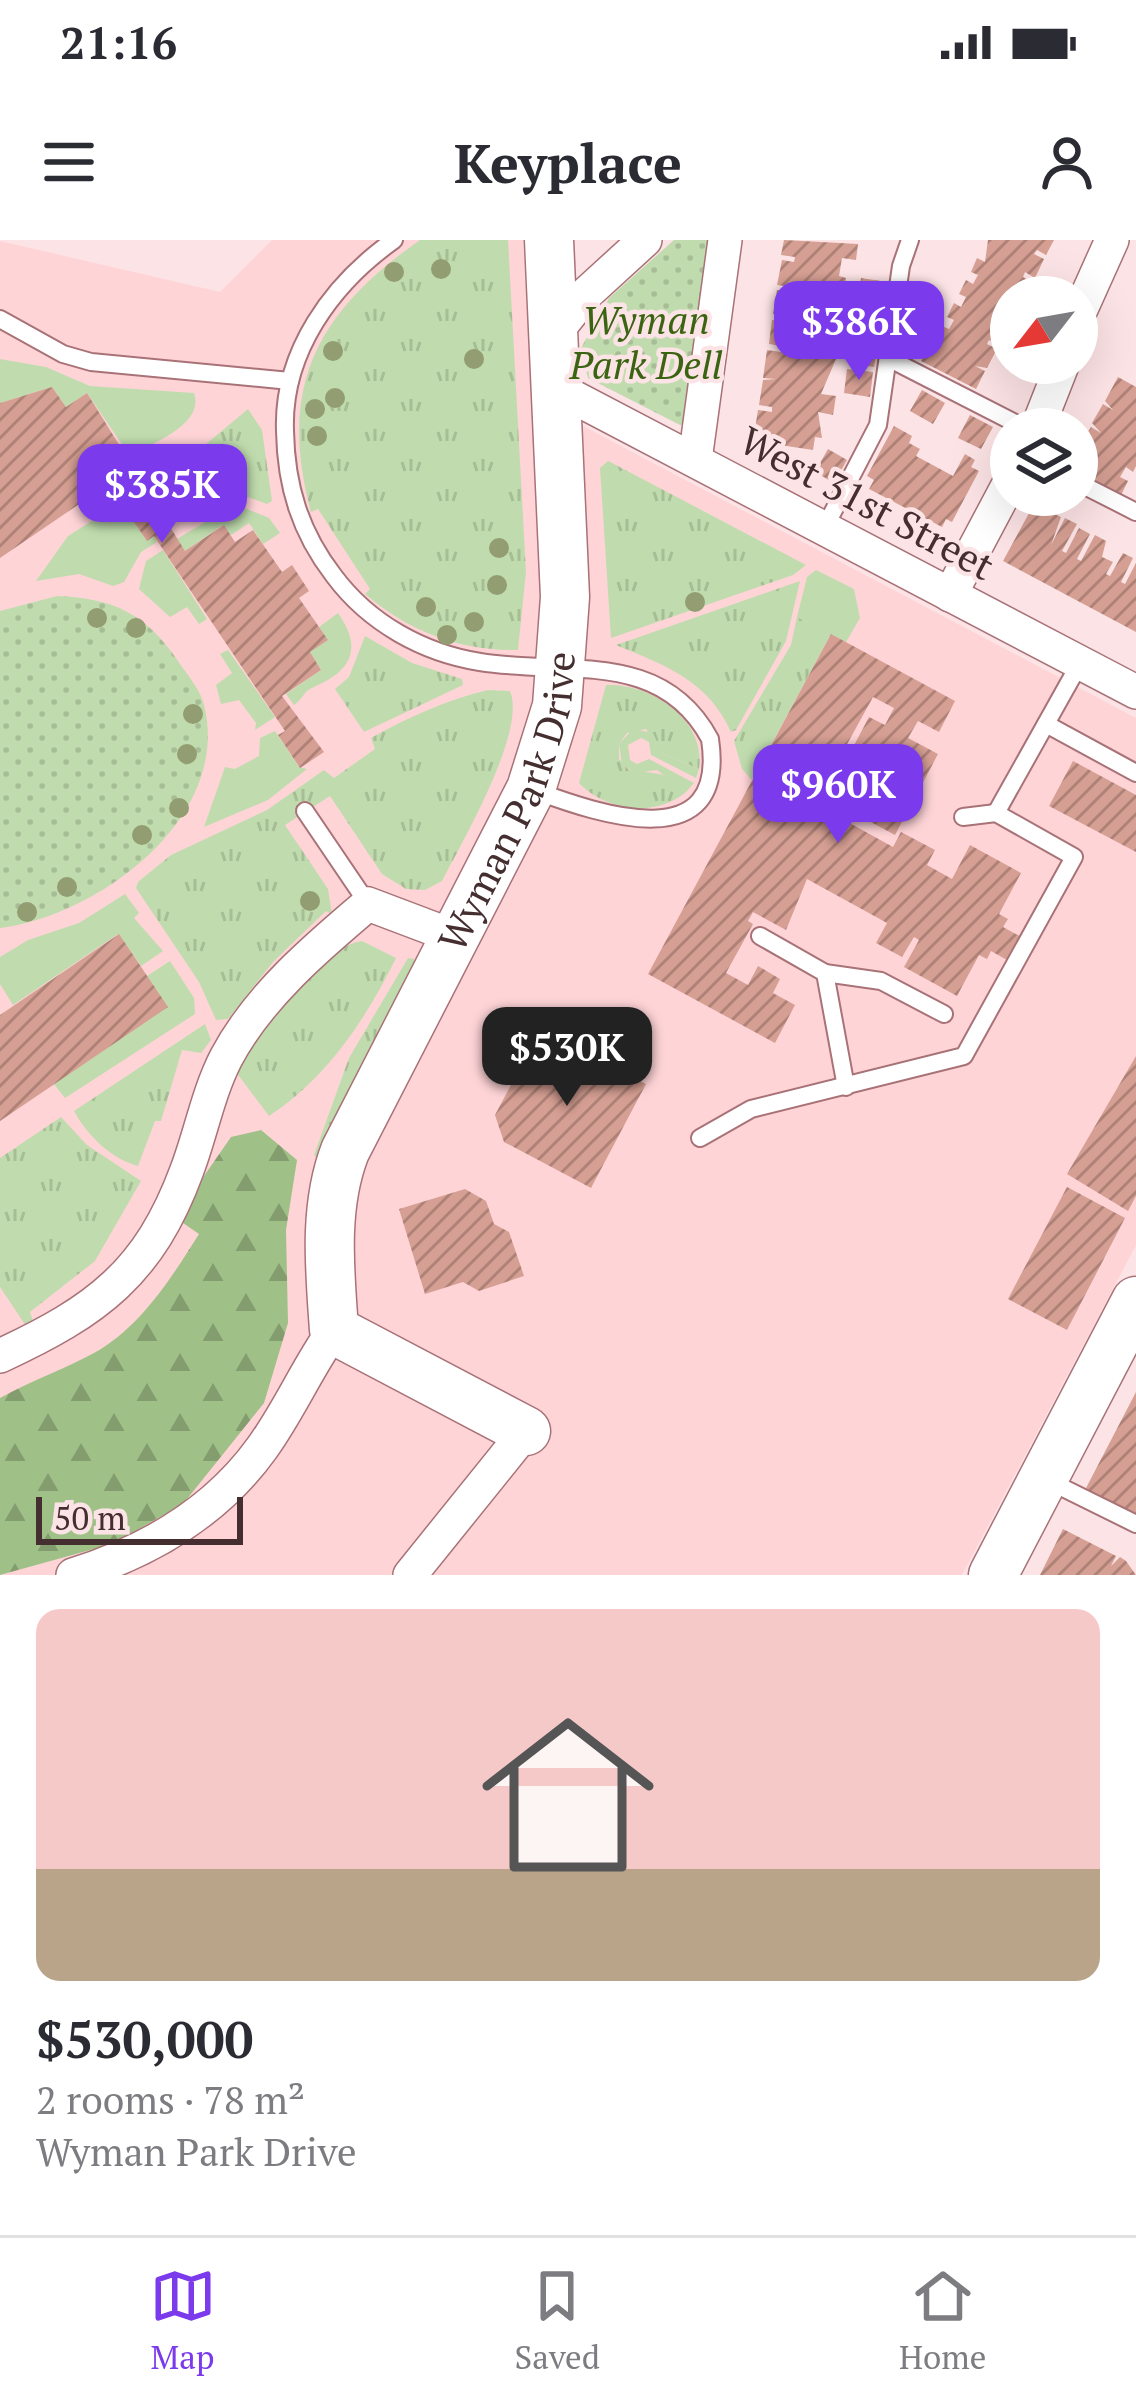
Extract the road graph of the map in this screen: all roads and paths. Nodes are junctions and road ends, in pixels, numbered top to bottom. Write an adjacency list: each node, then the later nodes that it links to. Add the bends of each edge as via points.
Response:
1 (394, 240): 11 (lane, via 332,297)
2 (549, 240): 9 (street, Wyman Park Drive)
3 (645, 240): 9 (street)
4 (725, 240): 14 (street)
5 (910, 240): 10 (lane)
6 (1112, 240): 7 (street)
7 (1096, 276)
8 (0, 319): 11 (lane, via 91,362)
9 (555, 333): 12 (street, Wyman Park Drive)
10 (889, 358): 13 (lane); 18 (lane, via 873,442)
11 (290, 381): 21 (lane, via 290,489 342,588 421,646 480,662)
12 (558, 389): 14 (street, West 31st Street); 21 (street, Wyman Park Drive)
13 (990, 410)
14 (694, 460): 18 (street, West 31st Street)
15 (1098, 493): 16 (lane)
16 (1136, 512)
17 (992, 516): 19 (street)
18 (824, 529): 19 (street, West 31st Street)
19 (950, 595): 20 (street, West 31st Street)
20 (1080, 663): 22 (street, West 31st Street); 23 (lane)
21 (563, 666): 25 (street, Wyman Park Drive); 25 (lane, via 637,675 684,702 710,739 712,774 685,810 646,822)
22 (1136, 692)
23 (1046, 724): 24 (lane); 27 (lane)
24 (1136, 773)
25 (532, 789): 31 (street, Wyman Park Drive)
26 (305, 811): 29 (lane)
27 (996, 813): 28 (lane); 34 (lane, via 1074,857 1042,916 964,1057)
28 (962, 818)
29 (368, 904): 31 (street); 38 (street, via 288,977 227,1055 187,1171 138,1264 101,1303)
30 (760, 936): 32 (lane)
31 (458, 938): 37 (street, Wyman Park Drive, via 337,1172 329,1241)
32 (825, 973): 33 (lane, via 881,981); 34 (lane)
33 (944, 1014)
34 (845, 1087): 35 (lane, via 751,1109)
35 (700, 1138)
36 (1136, 1301): 40 (street)
37 (334, 1330): 39 (street); 42 (street, via 260,1451 207,1507 132,1553)
38 (0, 1356)
39 (526, 1431): 43 (street)
40 (1043, 1478): 41 (lane); 44 (street)
41 (1136, 1524)
42 (73, 1575)
43 (410, 1575)
44 (993, 1575)

